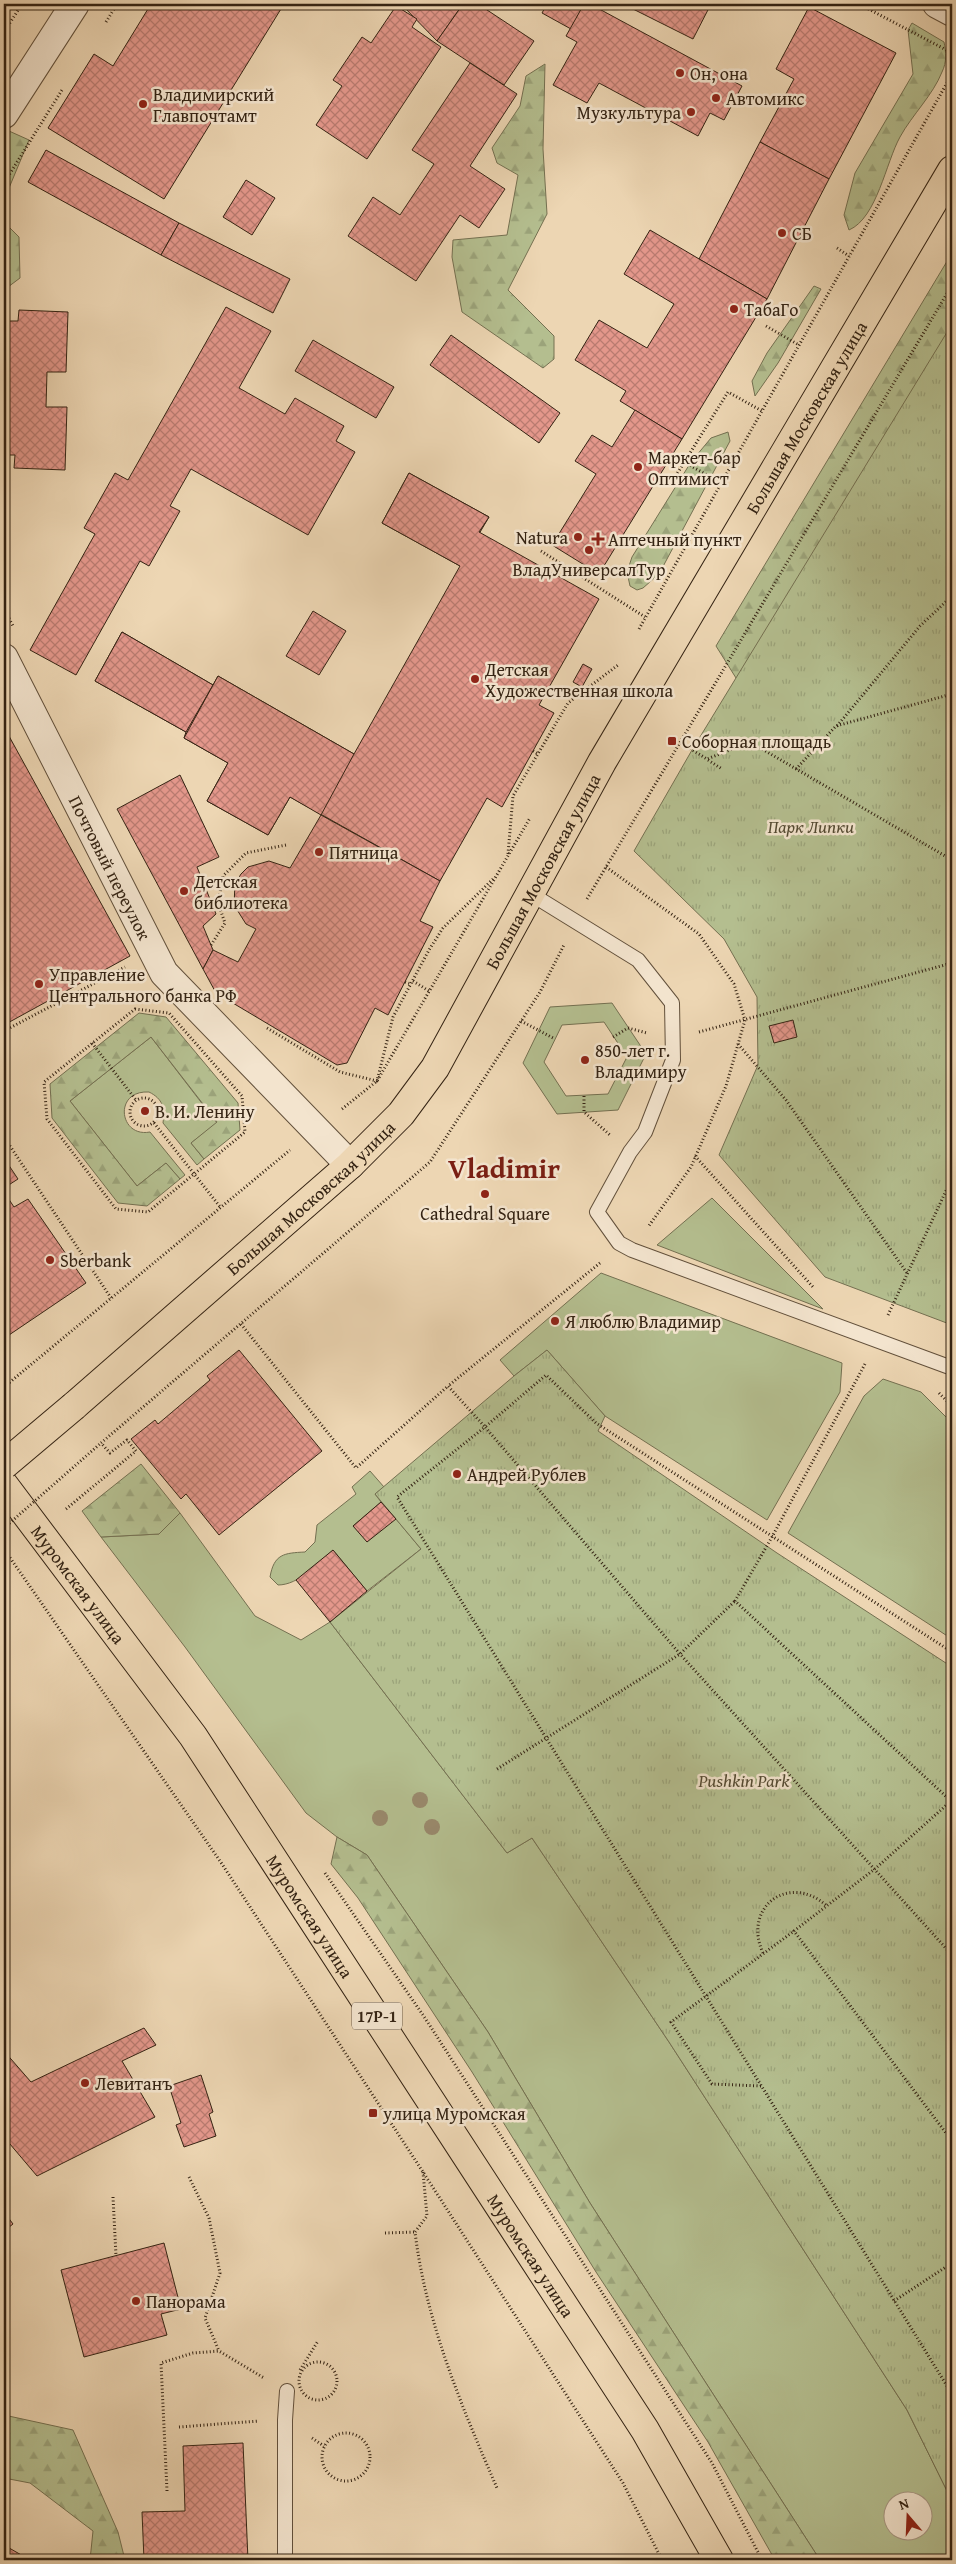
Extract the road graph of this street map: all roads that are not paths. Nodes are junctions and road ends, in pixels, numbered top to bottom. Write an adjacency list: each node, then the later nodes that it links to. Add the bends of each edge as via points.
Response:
1 (75, 4): 4 (street)
2 (937, 4): 3 (street)
3 (952, 12)
4 (4, 114)
5 (952, 170): 7 (main road, Большая Московская улица, via 602,762)
6 (4, 658): 8 (street, Почтовый переулок, via 164,973)
7 (531, 894): 8 (main road, Большая Московская улица, via 435,1068 401,1114); 9 (lane, via 638,960 672,1003 673,1060 645,1132 630,1152 597,1212 619,1243)
8 (350, 1165): 10 (main road, Большая Московская улица, bridge, via 74,1406)
9 (952, 1368)
10 (5, 1480): 13 (main road, Муромская улица / 17Р-1, via 199,1745 645,2430)
11 (293, 2389): 12 (lane, via 285,2420)
12 (285, 2560)
13 (719, 2560)

